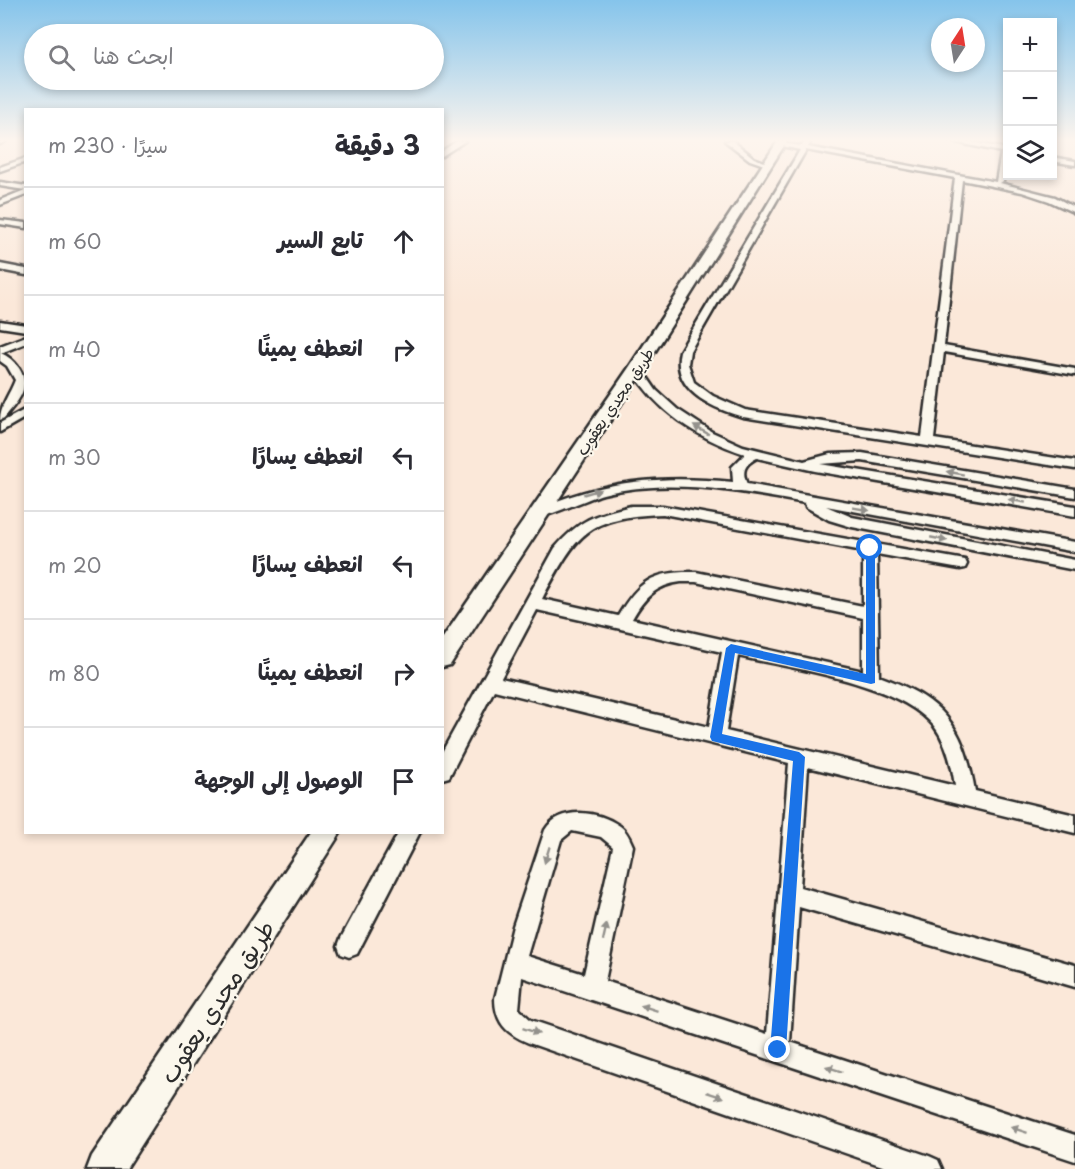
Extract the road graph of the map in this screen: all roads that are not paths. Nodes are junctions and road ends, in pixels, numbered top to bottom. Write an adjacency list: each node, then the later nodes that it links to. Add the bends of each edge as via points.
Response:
1 (15, 196): 7 (street)
2 (747, 196): 20 (street, طريق مجدي يعقوب)
3 (768, 196): 25 (street, via 685,351 681,361 690,384 721,405 743,412)
4 (957, 196): 17 (street)
5 (1043, 196): 9 (street)
6 (1056, 196): 8 (street)
7 (0, 203)
8 (1075, 204)
9 (1075, 211)
10 (0, 222): 11 (street)
11 (24, 226)
12 (0, 267): 13 (street)
13 (24, 272)
14 (0, 324): 15 (street)
15 (24, 328)
16 (24, 340): 18 (street)
17 (940, 348): 21 (street); 25 (street)
18 (0, 350)
19 (0, 356): 23 (street, via 11,364 21,380)
20 (636, 369): 26 (street, one-way to 20, via 722,441 675,414 645,384); 33 (street, طريق مجدي يعقوب)
21 (1075, 372)
22 (24, 413): 24 (street)
23 (0, 416)
24 (0, 428)
25 (928, 440): 28 (street)
26 (755, 454): 27 (street); 29 (street, via 738,467)
27 (804, 464): 30 (street, one-way to 27, via 862,457); 32 (street, one-way to 27)
28 (1075, 465)
29 (742, 487): 31 (street); 33 (street, one-way to 29, via 567,499 628,484 668,481)
30 (1075, 493)
31 (804, 499): 34 (street, one-way to 34); 37 (street, one-way to 37, via 826,513 852,522)
32 (1075, 511)
33 (538, 514): 42 (street, طريق مجدي يعقوب)
34 (1075, 547)
35 (870, 548): 36 (street); 38 (street, via 680,512 631,511 589,525 567,542); 39 (street)
36 (960, 564)
37 (1075, 564)
38 (533, 603): 40 (street); 44 (street)
39 (871, 614): 40 (street, via 684,576 648,586 639,593); 43 (street)
40 (622, 623): 41 (street)
41 (731, 648): 43 (street); 45 (street)
42 (444, 655)
43 (871, 680): 48 (street, via 896,688 940,720 954,741 962,764)
44 (490, 682): 45 (street); 47 (street)
45 (716, 737): 46 (street)
46 (799, 757): 48 (street); 52 (street)
47 (444, 767)
48 (966, 798): 49 (street)
49 (1075, 824)
50 (326, 834): 59 (street, طريق مجدي يعقوب)
51 (409, 834): 53 (street)
52 (789, 894): 55 (street); 57 (street)
53 (349, 946)
54 (515, 963): 56 (street); 56 (street, one-way to 54, via 622,854 620,837 614,831 570,821 556,830); 60 (street, one-way to 60, via 506,1009 519,1027)
55 (1075, 976)
56 (592, 989): 57 (street, one-way to 56)
57 (778, 1050): 58 (street, one-way to 57)
58 (1075, 1148)
59 (105, 1169)
60 (929, 1169)

